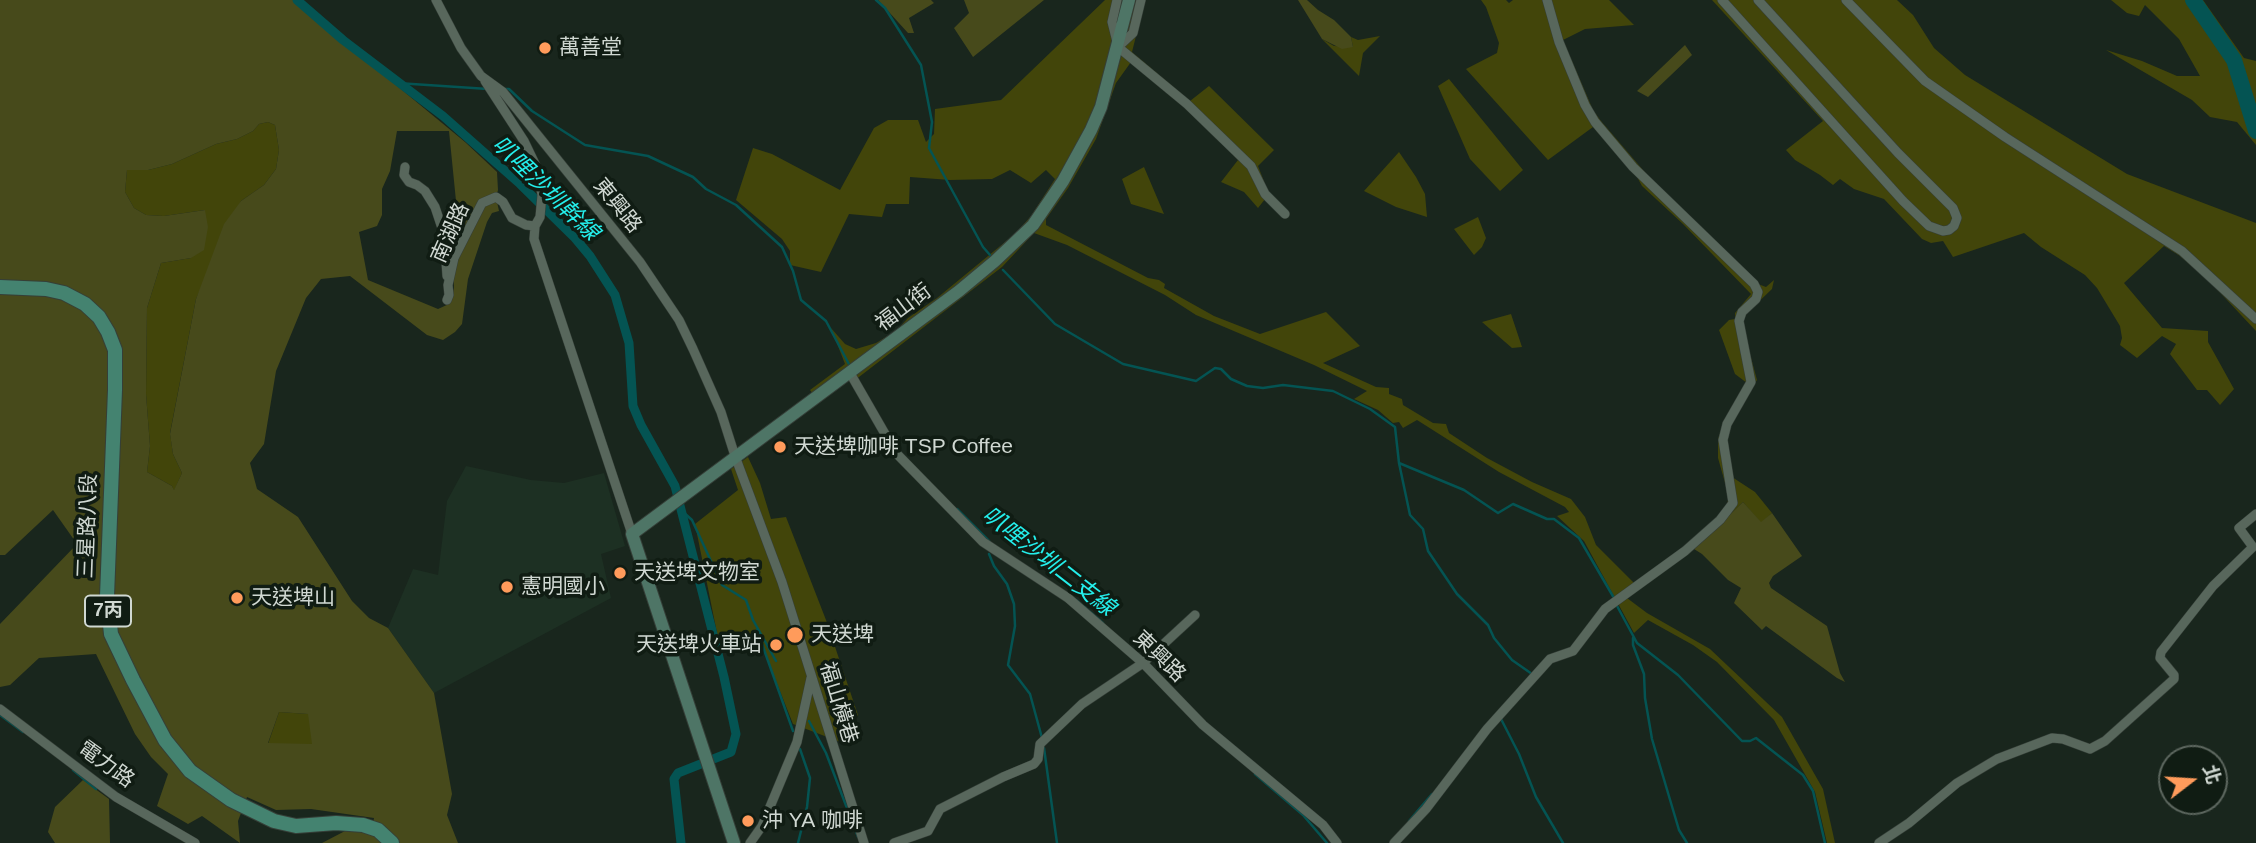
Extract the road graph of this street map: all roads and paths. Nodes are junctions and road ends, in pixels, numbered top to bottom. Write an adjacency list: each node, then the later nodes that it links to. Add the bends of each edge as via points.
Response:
1 (436, 0): 10 (street, 東興路)
2 (1117, 0): 9 (street, 福山街, via 1112,22)
3 (1129, 0): 9 (street, 福山街)
4 (1141, 0): 9 (street, 福山街, via 1133,33)
5 (1547, 0): 35 (street, via 1559,41 1595,122 1633,167 1758,292 1739,321 1751,382 1723,440 1732,503 1685,551 1605,609 1573,651 1550,659)
6 (1722, 0): 7 (street, via 1903,201 1929,226 1943,231 1954,226 1953,208)
7 (1758, 0)
8 (1846, 0): 17 (street, via 1925,81 2182,251)
9 (1118, 47): 12 (street, via 1187,104 1251,166 1265,194); 18 (street, 福山街, via 1091,130 1033,225 976,277)
10 (481, 76): 13 (street, via 531,154 541,181); 19 (street, 東興路, via 503,92 656,284 693,349)
11 (405, 167): 14 (street, via 409,182 425,191 435,206 444,234)
12 (1285, 214)
13 (536, 226): 14 (street, 南湖路, via 512,218 496,197 482,203 454,258); 21 (street, via 534,239)
14 (448, 285): 16 (street, 南湖路)
15 (0, 287): 29 (main road, 三星路八段 / 7丙, via 46,289 85,304 99,317 115,350 107,596 111,634 165,740 190,771 231,800 274,821 296,826 363,825 378,830)
16 (447, 300)
17 (2256, 319)
18 (850, 373): 19 (street, 福山街); 23 (street, 東興路, via 896,453 964,523 1000,555 1068,598)
19 (735, 456): 21 (street, 福山街); 24 (street, 福山橫巷)
20 (2256, 514): 36 (street, via 2239,528 2253,547 2213,586 2161,652 2160,658 2174,679 2105,741 2090,749 2052,738 1997,759 1957,783)
21 (632, 534): 30 (street)
22 (1195, 615): 23 (street)
23 (1143, 663): 33 (street, via 1082,704 1040,744 1034,764 940,809 929,831); 34 (street, 東興路, via 1203,725 1323,825)
24 (811, 676): 26 (street); 27 (street, 福山橫巷)
25 (0, 709): 28 (street, 電力路, via 116,797)
26 (803, 713): 27 (street); 31 (street, via 792,754 762,826)
27 (825, 719): 32 (street, 福山橫巷)
28 (195, 843)
29 (392, 843)
30 (734, 843)
31 (750, 843)
32 (864, 843)
33 (894, 843)
34 (1337, 843)
35 (1394, 843)
36 (1879, 843)

